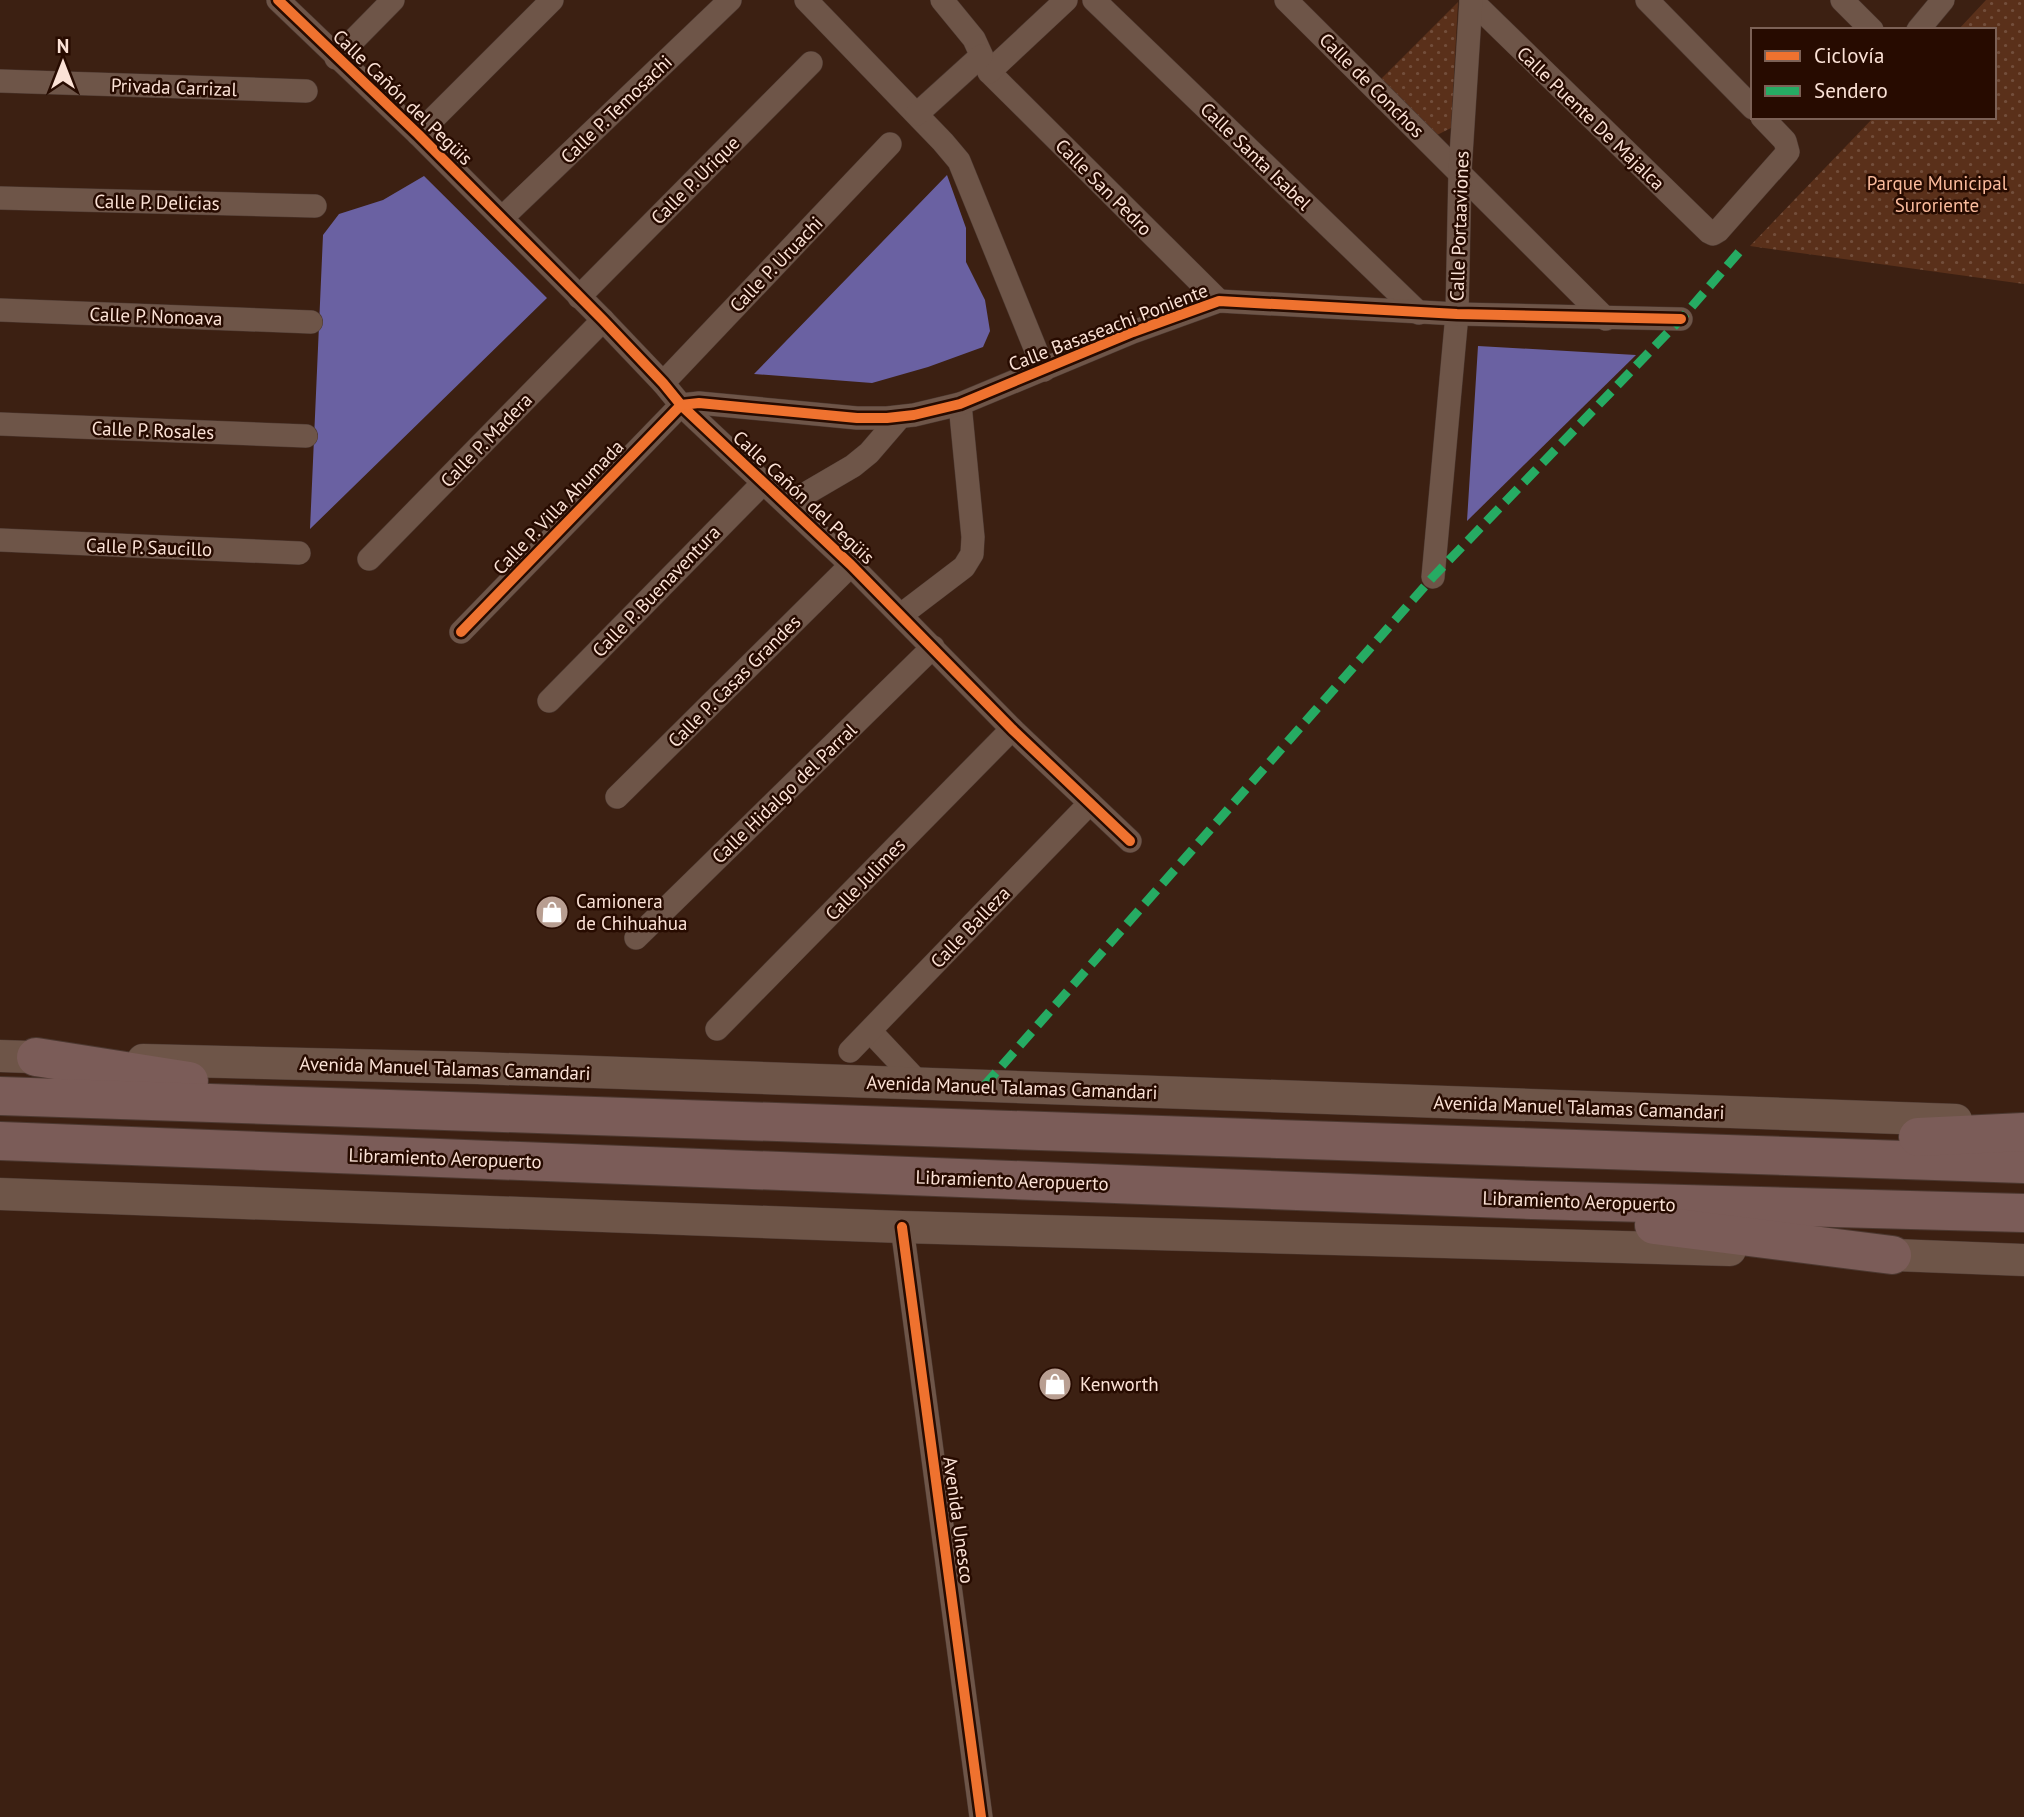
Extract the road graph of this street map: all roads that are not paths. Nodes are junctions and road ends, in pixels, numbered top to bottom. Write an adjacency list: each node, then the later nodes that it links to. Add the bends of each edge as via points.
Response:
1 (278, 0): 16 (street, Calle Cañón del Pegüis)
2 (393, 0): 16 (street)
3 (552, 0): 24 (street)
4 (730, 0): 29 (street, Calle P. Temosachi)
5 (806, 0): 22 (street)
6 (942, 0): 18 (street, Calle San Pedro, via 974,39)
7 (1066, 0): 18 (street)
8 (1094, 0): 33 (street, Calle Santa Isabel)
9 (1286, 0): 26 (street, Calle de Conchos)
10 (1471, 0): 23 (street, Calle Puente De Majalca, via 1713,234 1787,153 1785,141); 26 (street, Calle Portaaviones)
11 (1647, 0): 21 (street)
12 (1842, 0): 14 (street)
13 (1943, 0): 15 (street)
14 (1870, 28)
15 (1920, 28)
16 (336, 58): 24 (street, Calle Cañón del Pegüis)
17 (811, 63): 30 (street, Calle P. Urique)
18 (985, 64): 22 (street); 31 (street, Calle San Pedro)
19 (0, 81): 20 (street, Privada Carrizal)
20 (306, 91)
21 (1751, 106)
22 (917, 114): 39 (street, via 959,161)
23 (1764, 119)
24 (418, 134): 29 (street, Calle Cañón del Pegüis)
25 (890, 144): 40 (street, Calle P. Uruachi)
26 (1460, 172): 34 (street, Calle Portaaviones); 35 (street, Calle de Conchos)
27 (0, 198): 28 (street, Calle P. Delicias)
28 (315, 206)
29 (502, 218): 30 (street, Calle Cañón del Pegüis)
30 (579, 297): 37 (street, Calle Cañón del Pegüis)
31 (1219, 301): 33 (street, Calle Basaseachi Poniente); 39 (street, Calle Basaseachi Poniente)
32 (0, 310): 38 (street, Calle P. Nonoava)
33 (1419, 313): 34 (street, Calle Basaseachi Poniente)
34 (1457, 314): 35 (street, Calle Basaseachi Poniente); 52 (street, Calle Portaaviones)
35 (1606, 319): 36 (street, Calle Basaseachi Poniente)
36 (1681, 319)
37 (603, 320): 40 (street, Calle Cañón del Pegüis); 50 (street, Calle P. Madera)
38 (311, 322)
39 (1044, 370): 41 (street, Calle Basaseachi Poniente)
40 (663, 383): 42 (street, Calle Cañón del Pegüis)
41 (960, 404): 43 (street, Calle Basaseachi Poniente); 53 (street, via 972,554 964,566)
42 (681, 405): 43 (street, Calle Basaseachi Poniente); 46 (street, Calle Cañón del Pegüis); 54 (street, Calle P. Villa Ahumada)
43 (900, 417): 47 (street, via 853,466)
44 (0, 424): 45 (street, Calle P. Rosales)
45 (306, 436)
46 (764, 482): 47 (street, Calle Cañón del Pegüis); 56 (street, Calle P. Buenaventura)
47 (788, 505): 51 (street, Calle Cañón del Pegüis)
48 (0, 540): 49 (street, Calle P. Saucillo)
49 (299, 553)
50 (369, 559)
51 (851, 565): 53 (street, Calle Cañón del Pegüis); 58 (street, Calle P. Casas Grandes)
52 (1433, 577)
53 (901, 615): 55 (street, Calle Cañón del Pegüis)
54 (461, 632)
55 (933, 648): 57 (street, Calle Cañón del Pegüis); 61 (street, Calle Hidalgo del Parral)
56 (549, 701)
57 (1012, 729): 59 (street, Calle Cañón del Pegüis); 62 (street, Calle Julimes)
58 (617, 797)
59 (1090, 803): 60 (street, Calle Cañón del Pegüis); 63 (street, Calle Balleza)
60 (1130, 841)
61 (636, 938)
62 (717, 1030)
63 (870, 1031): 64 (street, Calle Balleza); 66 (street)
64 (850, 1051)
65 (18, 1057): 66 (main road, Avenida Manuel Talamas Camandari); 68 (highway)
66 (920, 1084): 69 (main road, Avenida Manuel Talamas Camandari)
67 (0, 1096): 68 (highway)
68 (357, 1107): 72 (highway)
69 (2024, 1123)
70 (2024, 1132): 72 (highway, via 1807,1142)
71 (0, 1141): 75 (highway, Libramiento Aeropuerto)
72 (1693, 1153): 73 (highway)
73 (2024, 1164)
74 (0, 1195): 77 (main road)
75 (1532, 1200): 76 (highway, Libramiento Aeropuerto); 78 (highway, via 1650,1225)
76 (2024, 1213)
77 (902, 1227): 78 (main road); 80 (street, Avenida Unesco)
78 (1892, 1255): 79 (main road)
79 (2024, 1261)
80 (981, 1817)

